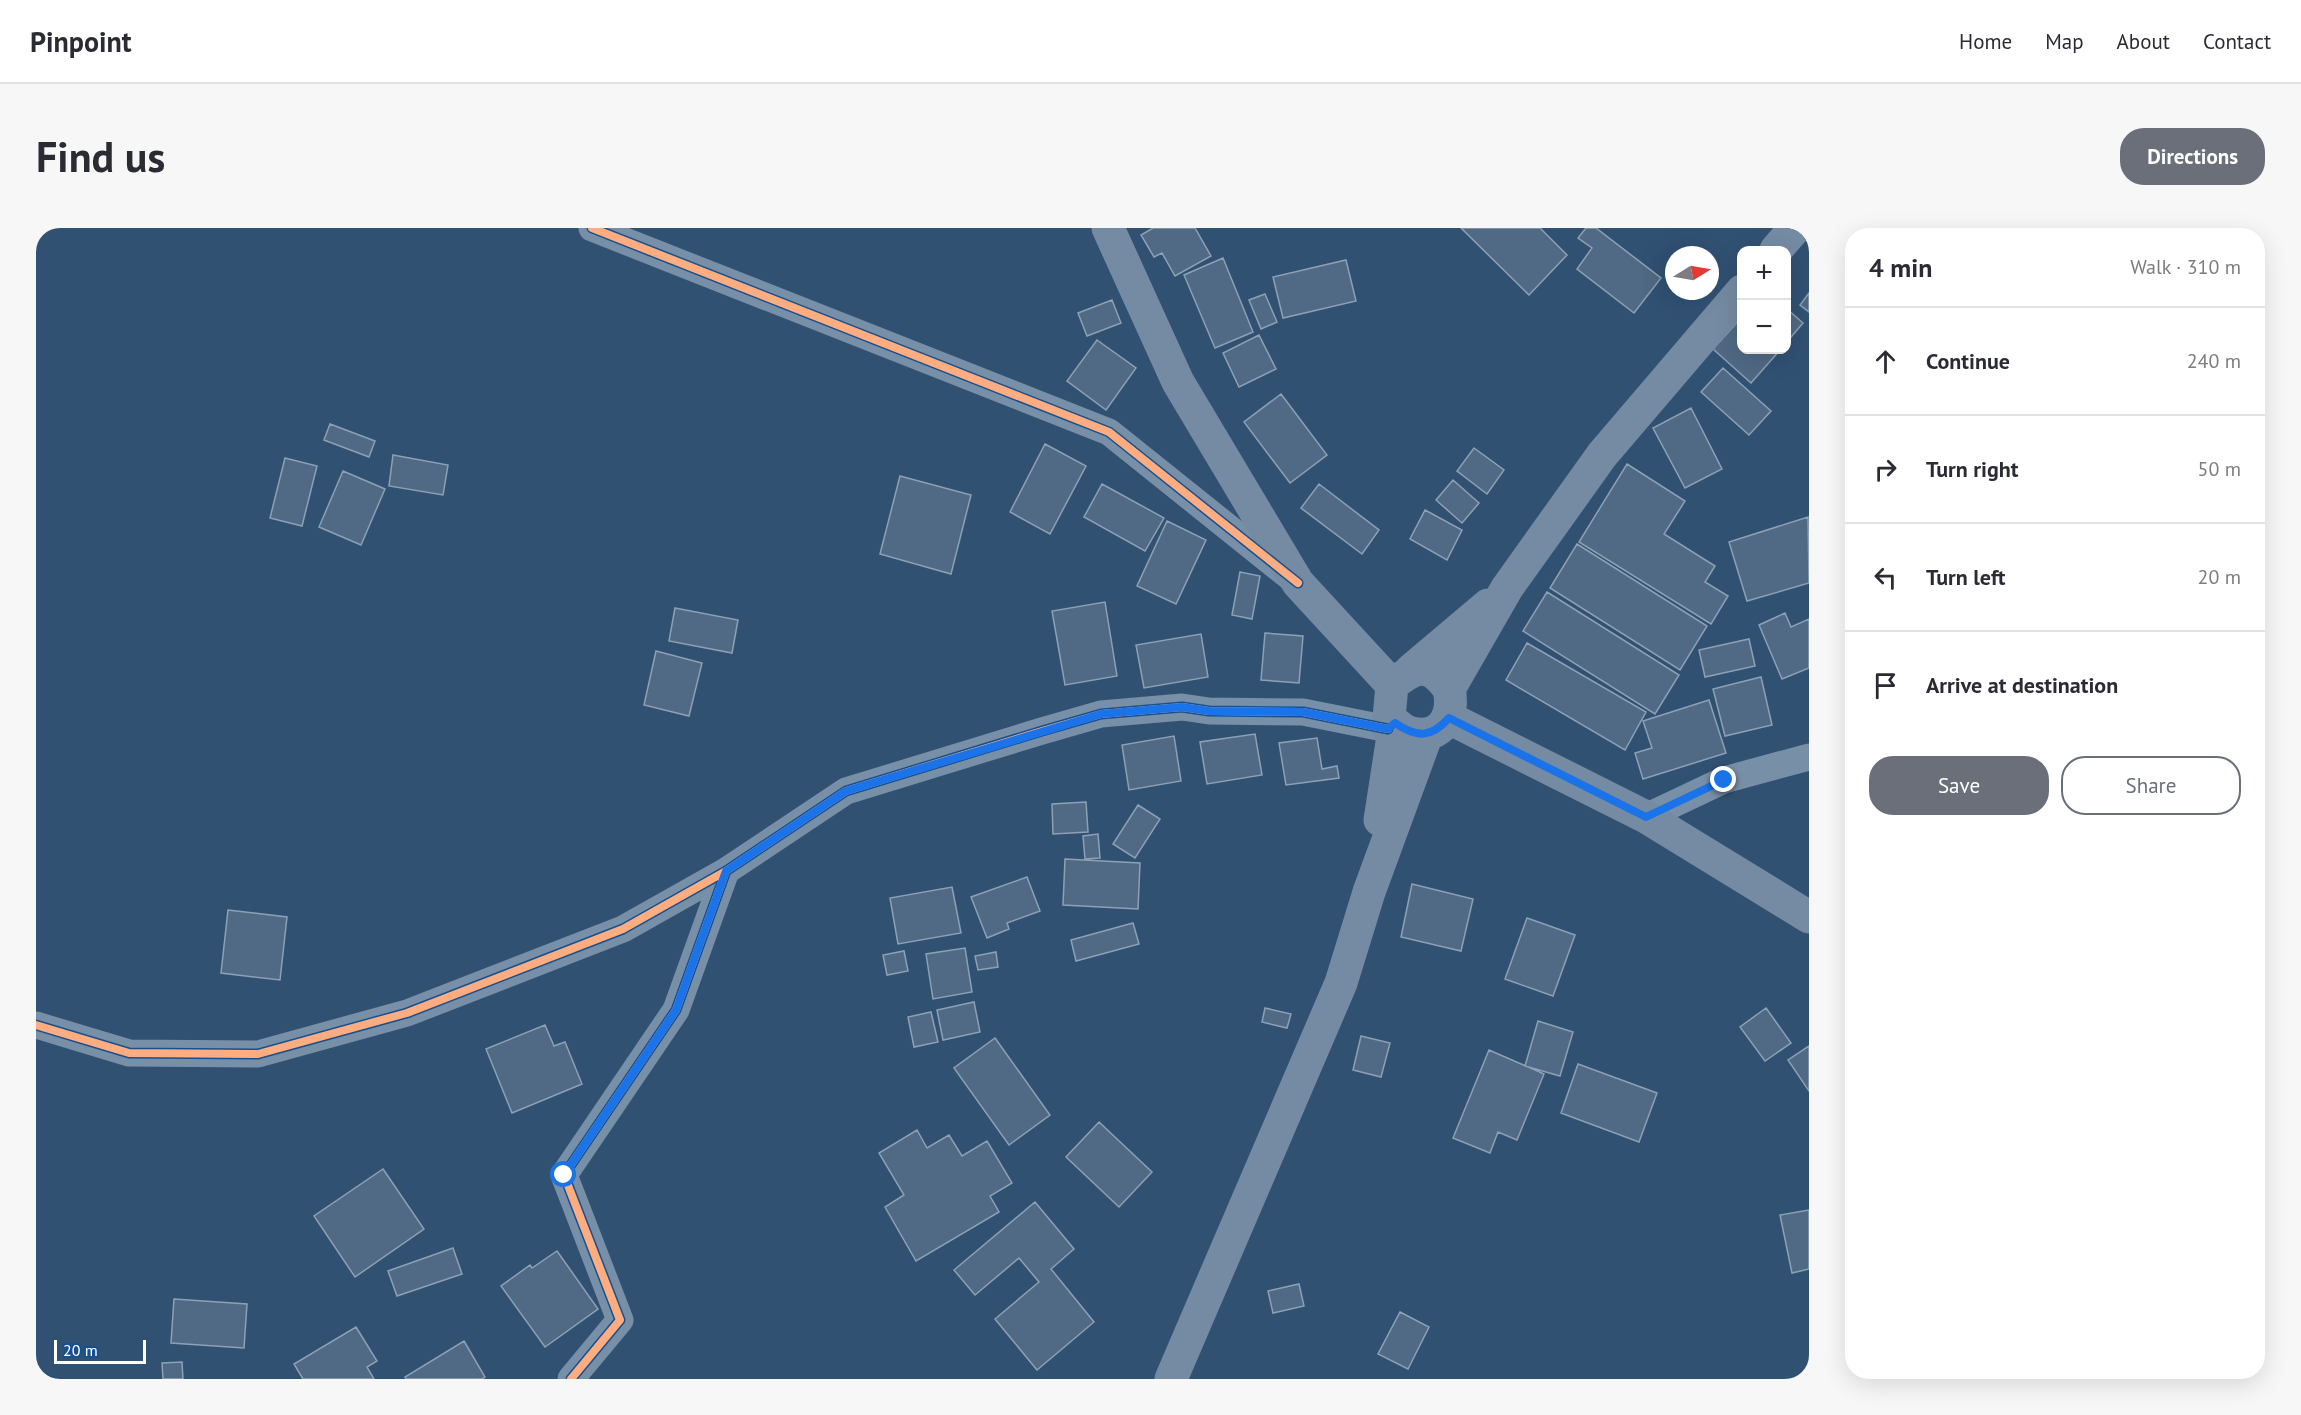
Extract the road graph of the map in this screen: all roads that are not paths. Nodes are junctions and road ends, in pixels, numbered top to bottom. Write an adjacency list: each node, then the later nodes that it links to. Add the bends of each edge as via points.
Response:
1 (592, 228): 6 (street, via 1109,432)
2 (1108, 228): 6 (main road, via 1178,382)
3 (1795, 228): 4 (main road)
4 (1779, 246)
5 (1737, 297): 7 (main road, via 1602,454)
6 (1298, 583): 8 (main road)
7 (1508, 588): 8 (main road); 9 (main road)
8 (1402, 678): 9 (main road, via 1426,670 1440,677); 10 (main road)
9 (1442, 713): 10 (main road, via 1410,733); 12 (main road); 14 (main road)
10 (1391, 726): 13 (street, via 1303,712 1182,707 1101,714 846,791); 14 (main road)
11 (1809, 757): 12 (street, via 1724,780)
12 (1646, 817): 15 (main road)
13 (726, 871): 16 (street, via 623,929 407,1013 258,1054 129,1053); 17 (street, via 676,1010 564,1175 620,1320)
14 (1369, 892): 18 (main road, via 1341,983)
15 (1809, 917)
16 (36, 1025)
17 (571, 1379)
18 (1171, 1379)

